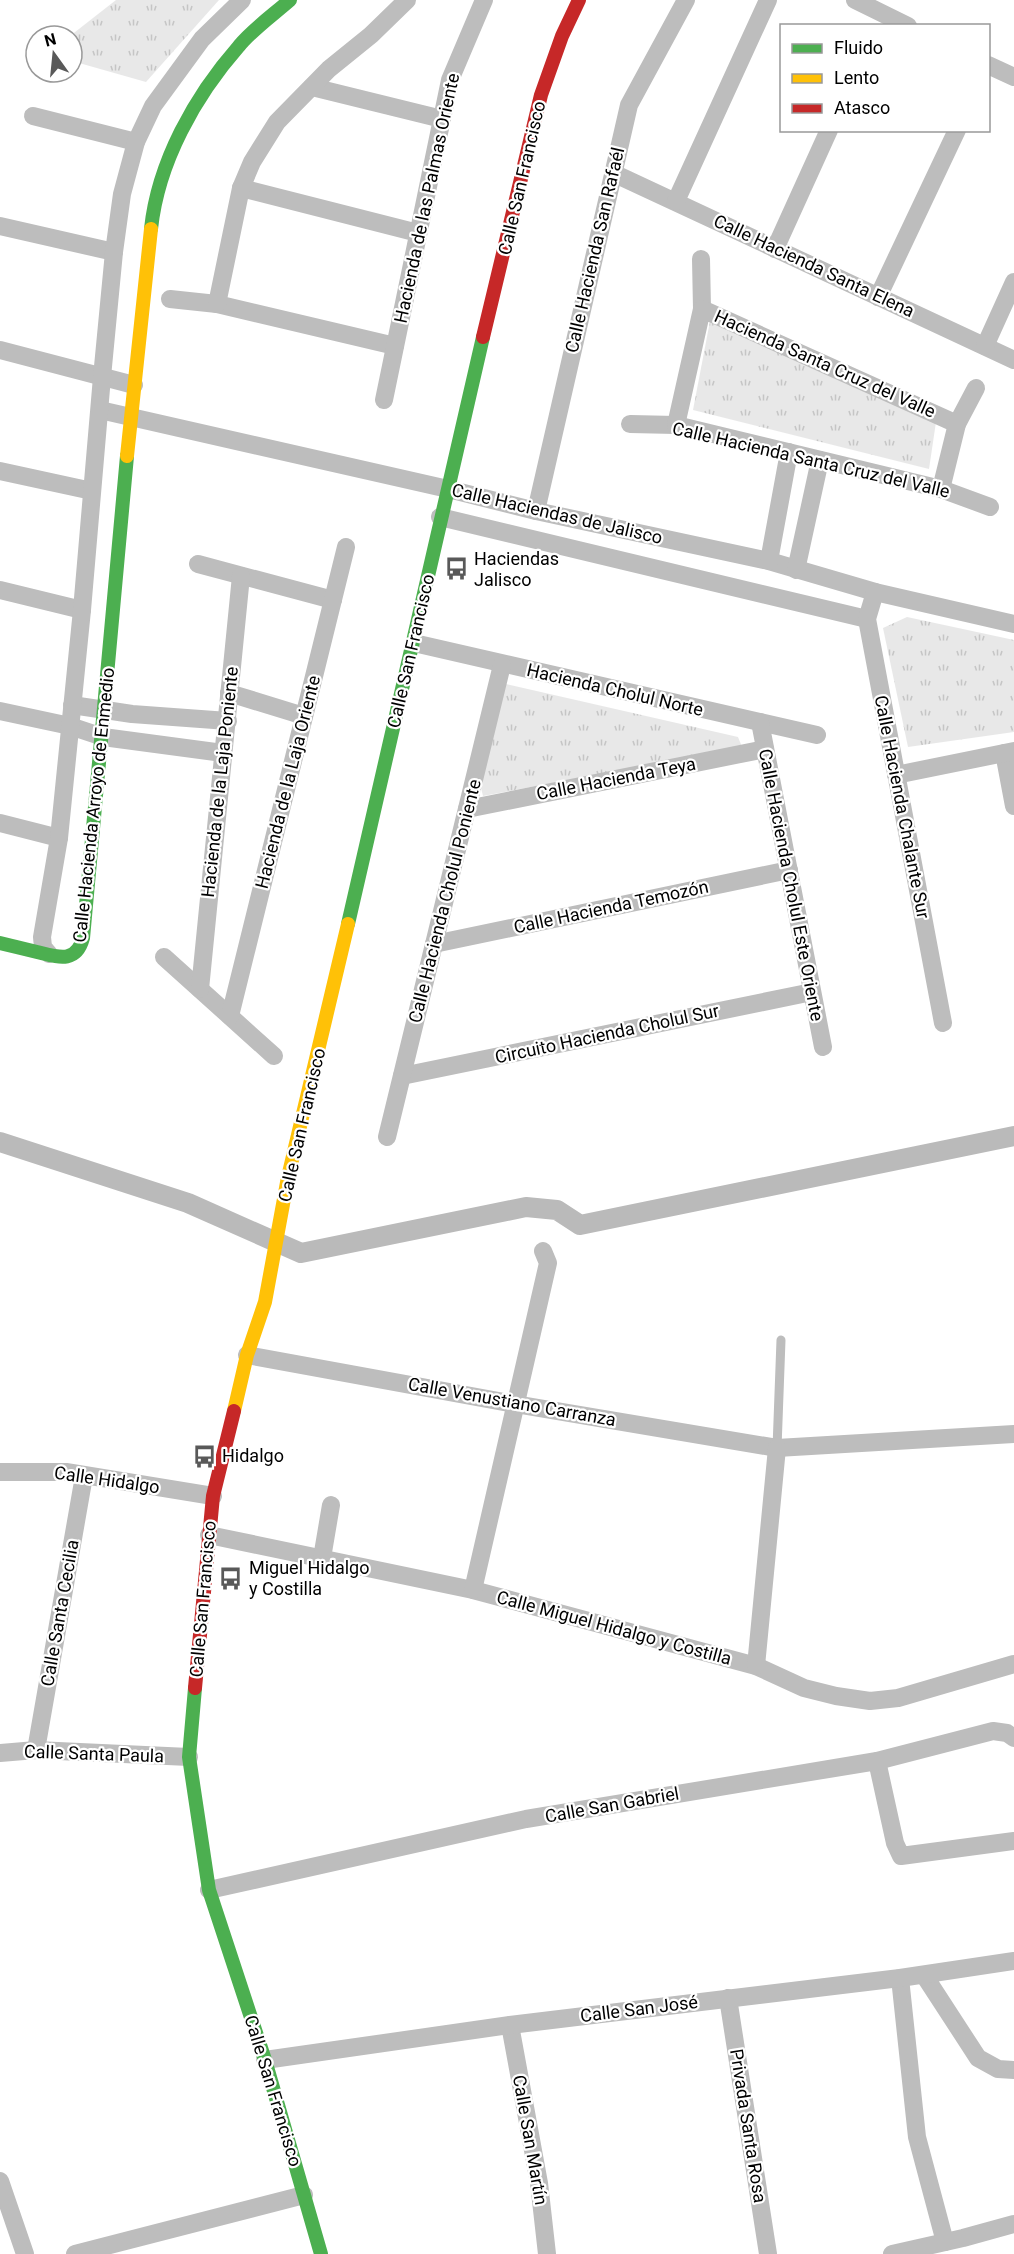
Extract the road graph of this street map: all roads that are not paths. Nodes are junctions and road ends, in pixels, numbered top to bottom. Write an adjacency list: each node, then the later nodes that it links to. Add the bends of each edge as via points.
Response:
1 (242, 0): 17 (street, Calle Hacienda Arroyo de Enmedio, via 202,39 175,75 153,106)
2 (290, 0): 36 (street, Calle Hacienda Arroyo de Enmedio, via 240,44 214,77 173,148 152,217)
3 (484, 0): 14 (street, Hacienda de las Palmas Oriente, via 450,80)
4 (579, 0): 47 (street, Calle San Francisco, via 541,95)
5 (686, 0): 18 (street, Calle Hacienda San Rafaél, via 629,105)
6 (768, 0): 20 (street)
7 (855, 0): 9 (street)
8 (405, 1): 12 (street)
9 (904, 24)
10 (990, 66): 11 (street)
11 (1014, 77)
12 (312, 87): 14 (street); 19 (street, via 277,122)
13 (33, 116): 17 (street)
14 (442, 119): 22 (street, Hacienda de las Palmas Oriente)
15 (829, 132): 23 (street)
16 (956, 132): 27 (street)
17 (136, 142): 24 (street, Calle Hacienda Arroyo de Enmedio, via 122,194)
18 (613, 173): 20 (street, Calle Hacienda Santa Elena); 51 (street, Calle Hacienda San Rafaél)
19 (241, 188): 22 (street); 29 (street)
20 (676, 201): 23 (street, Calle Hacienda Santa Elena)
21 (0, 226): 24 (street)
22 (418, 233): 31 (street, Hacienda de las Palmas Oriente)
23 (775, 249): 27 (street, Calle Hacienda Santa Elena)
24 (114, 252): 35 (street, Calle Hacienda Arroyo de Enmedio)
25 (701, 259): 30 (street)
26 (1014, 282): 32 (street)
27 (878, 297): 32 (street, Calle Hacienda Santa Elena)
28 (170, 299): 29 (street)
29 (218, 304): 31 (street)
30 (702, 309): 42 (street, Hacienda Santa Cruz del Valle); 43 (street, Hacienda Santa Cruz del Valle)
31 (395, 346): 38 (street, Hacienda de las Palmas Oriente)
32 (985, 346): 34 (street, Calle Hacienda Santa Elena)
33 (0, 350): 35 (street)
34 (1014, 360)
35 (102, 377): 36 (street); 39 (street, Calle Hacienda Arroyo de Enmedio)
36 (134, 385): 40 (street, Calle Hacienda Arroyo de Enmedio)
37 (976, 388): 42 (street, Hacienda Santa Cruz del Valle)
38 (384, 400)
39 (99, 410): 40 (street, Calle Haciendas de Jalisco); 49 (street, Calle Hacienda Arroyo de Enmedio)
40 (132, 416): 47 (street, Calle Haciendas de Jalisco); 68 (street, Calle Hacienda Arroyo de Enmedio)
41 (630, 424): 43 (street, Calle Hacienda Santa Cruz del Valle)
42 (957, 424): 48 (street, Hacienda Santa Cruz del Valle)
43 (676, 425): 44 (street, Calle Hacienda Santa Cruz del Valle)
44 (789, 452): 45 (street, Calle Hacienda Santa Cruz del Valle); 54 (street)
45 (820, 460): 48 (street, Calle Hacienda Santa Cruz del Valle); 56 (street)
46 (0, 471): 49 (street)
47 (448, 489): 51 (street, Calle Haciendas de Jalisco); 52 (street, Calle San Francisco)
48 (941, 489): 50 (street, Calle Hacienda Santa Cruz del Valle)
49 (92, 491): 61 (street, Calle Hacienda Arroyo de Enmedio)
50 (990, 507)
51 (536, 511): 54 (street, Calle Haciendas de Jalisco)
52 (440, 518): 62 (street, Calle Haciendas de Jalisco); 64 (street, Calle San Francisco)
53 (346, 547): 60 (street, Hacienda de la Laja Oriente)
54 (769, 561): 56 (street, Calle Haciendas de Jalisco)
55 (198, 564): 57 (street)
56 (795, 570): 59 (street, Calle Haciendas de Jalisco)
57 (241, 576): 60 (street); 66 (street, Hacienda de la Laja Poniente)
58 (0, 590): 61 (street)
59 (875, 592): 62 (street, Calle Hacienda Chalante Sur); 63 (street, Calle Haciendas de Jalisco)
60 (333, 600): 70 (street, Hacienda de la Laja Oriente)
61 (82, 610): 67 (street, Calle Hacienda Arroyo de Enmedio)
62 (867, 620): 79 (street, Calle Hacienda Chalante Sur)
63 (1014, 624)
64 (414, 643): 65 (street, Hacienda Cholul Norte); 99 (street, Calle San Francisco, via 288,1177 265,1302)
65 (502, 665): 72 (street, Hacienda Cholul Norte); 81 (street, Calle Hacienda Cholul Poniente)
66 (229, 693): 70 (street); 71 (street, Hacienda de la Laja Poniente)
67 (72, 705): 68 (street); 73 (street, Calle Hacienda Arroyo de Enmedio)
68 (106, 710): 71 (street); 75 (street, Calle Hacienda Arroyo de Enmedio)
69 (0, 711): 73 (street)
70 (304, 716): 91 (street, Hacienda de la Laja Oriente)
71 (228, 722): 78 (street, Hacienda de la Laja Poniente)
72 (760, 722): 74 (street, Hacienda Cholul Norte); 76 (street, Calle Hacienda Cholul Este Oriente)
73 (70, 726): 75 (street); 83 (street, Calle Hacienda Arroyo de Enmedio)
74 (816, 735)
75 (103, 737): 78 (street); 87 (street, Calle Hacienda Arroyo de Enmedio, via 83,938 80,949 72,955 61,958)
76 (765, 749): 81 (street, Calle Hacienda Teya); 84 (street, Calle Hacienda Cholul Este Oriente)
77 (1009, 752): 79 (street); 80 (street)
78 (223, 753): 89 (street, Hacienda de la Laja Poniente)
79 (896, 776): 92 (street, Calle Hacienda Chalante Sur)
80 (1014, 806)
81 (467, 809): 86 (street, Calle Hacienda Cholul Poniente)
82 (0, 822): 83 (street)
83 (58, 838): 87 (street, Calle Hacienda Arroyo de Enmedio, via 42,937)
84 (789, 870): 86 (street, Calle Hacienda Temozón); 90 (street, Calle Hacienda Cholul Este Oriente)
85 (0, 943): 87 (street)
86 (434, 944): 95 (street, Calle Hacienda Cholul Poniente)
87 (49, 954)
88 (164, 957): 89 (street)
89 (200, 989): 91 (street)
90 (812, 992): 93 (street, Calle Hacienda Cholul Este Oriente); 95 (street, Circuito Hacienda Cholul Sur)
91 (230, 1016): 94 (street)
92 (943, 1023)
93 (823, 1047)
94 (274, 1056)
95 (402, 1076): 96 (street, Calle Hacienda Cholul Poniente)
96 (387, 1137)
97 (543, 1251): 100 (street, via 548,1263)
98 (781, 1340): 102 (lane)
99 (247, 1354): 100 (street, Calle Venustiano Carranza); 105 (street, Calle San Francisco)
100 (515, 1404): 102 (street, Calle Venustiano Carranza); 109 (street)
101 (1014, 1434): 102 (street, Calle Venustiano Carranza)
102 (777, 1448): 111 (street)
103 (0, 1472): 104 (street, Calle Hidalgo, via 66,1472)
104 (84, 1476): 105 (street, Calle Hidalgo); 113 (street, Calle Santa Cecilia)
105 (213, 1496): 107 (street, Calle San Francisco)
106 (331, 1505): 108 (street)
107 (209, 1535): 108 (street, Calle Miguel Hidalgo y Costilla); 115 (street, Calle San Francisco)
108 (322, 1558): 109 (street, Calle Miguel Hidalgo y Costilla)
109 (473, 1590): 111 (street, Calle Miguel Hidalgo y Costilla)
110 (1014, 1664): 111 (street, Calle Miguel Hidalgo y Costilla, via 898,1698 870,1701 804,1688)
111 (756, 1666)
112 (1014, 1738): 116 (street, Calle San Gabriel, via 993,1731)
113 (36, 1750): 114 (street, Calle Santa Paula); 115 (street, Calle Santa Paula)
114 (0, 1753)
115 (189, 1757): 118 (street, Calle San Francisco)
116 (877, 1761): 117 (street, via 901,1856); 118 (street, Calle San Gabriel, via 526,1819)
117 (1014, 1841)
118 (209, 1890): 124 (street, Calle San Francisco)
119 (1014, 1961): 120 (street, Calle San José)
120 (924, 1975): 121 (street, Calle San José); 125 (street, via 978,2058 998,2068)
121 (900, 1978): 122 (street, Calle San José); 129 (street, via 917,2137)
122 (728, 1998): 123 (street, Calle San José); 135 (street, Privada Santa Rosa)
123 (510, 2025): 124 (street, Calle San José); 134 (street, Calle San Martín, via 539,2183)
124 (264, 2060): 127 (street, Calle San Francisco)
125 (1014, 2070)
126 (0, 2181): 131 (street)
127 (304, 2195): 132 (street); 133 (street, Calle San Francisco)
128 (1014, 2224): 130 (street)
129 (945, 2242): 130 (street); 136 (street)
130 (965, 2246)
131 (25, 2254)
132 (75, 2254)
133 (321, 2254)
134 (547, 2254)
135 (768, 2254)
136 (892, 2254)

